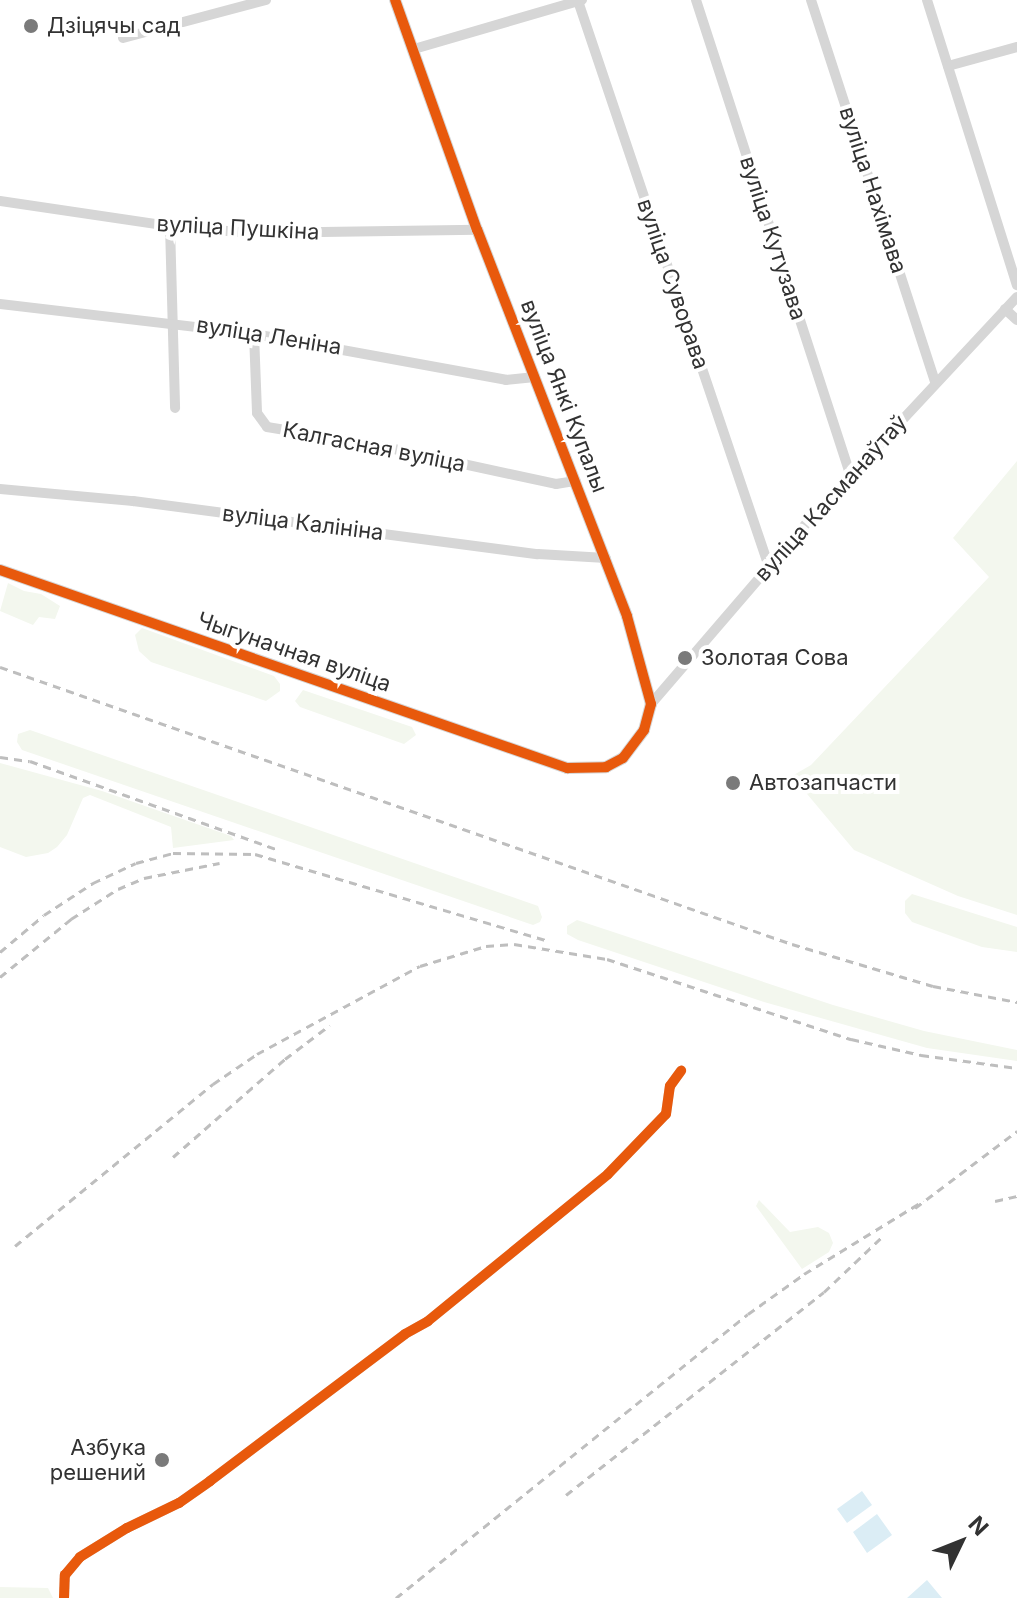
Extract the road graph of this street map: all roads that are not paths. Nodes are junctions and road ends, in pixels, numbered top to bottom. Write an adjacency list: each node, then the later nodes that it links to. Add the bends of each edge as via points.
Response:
1 (266, 0): 7 (street)
2 (395, 0): 9 (street, вуліца Янкі Купалы)
3 (696, 0): 24 (street, вуліца Кутузава)
4 (811, 0): 22 (street, вуліца Нахімава)
5 (927, 0): 10 (street)
6 (580, 1): 9 (street); 28 (street, вуліца Суворава)
7 (123, 38)
8 (1017, 47): 10 (street)
9 (414, 49): 13 (street, вуліца Янкі Купалы)
10 (948, 66): 14 (street)
11 (0, 201): 12 (street, вуліца Пушкіна)
12 (170, 226): 13 (street, вуліца Пушкіна, via 250,233); 19 (street)
13 (477, 230): 21 (street, вуліца Янкі Купалы)
14 (1017, 285)
15 (1017, 297): 17 (street, вуліца Касманаўтаў)
16 (0, 304): 19 (street, вуліца Леніна)
17 (1005, 309): 18 (street); 22 (street, вуліца Касманаўтаў)
18 (1017, 320)
19 (173, 322): 20 (street, вуліца Леніна); 23 (street)
20 (254, 334): 21 (street, вуліца Леніна, via 506,380); 25 (street, Калгасная вуліца, via 257,413 267,427 556,484)
21 (535, 377): 25 (street, вуліца Янкі Купалы)
22 (935, 381): 24 (street, вуліца Касманаўтаў)
23 (175, 408)
24 (850, 475): 28 (street, вуліца Касманаўтаў)
25 (576, 481): 27 (street, вуліца Янкі Купалы)
26 (0, 489): 27 (street, вуліца Калініна)
27 (606, 558): 30 (street, вуліца Янкі Купалы)
28 (769, 567): 30 (street, вуліца Касманаўтаў)
29 (0, 570): 30 (street, Чыгуначная вуліца, via 576,769 600,769 623,758 644,730)
30 (651, 704)
31 (681, 1071): 32 (street, via 670,1086 666,1114 608,1174 428,1321 210,1481 80,1557 65,1575)
32 (64, 1598)

